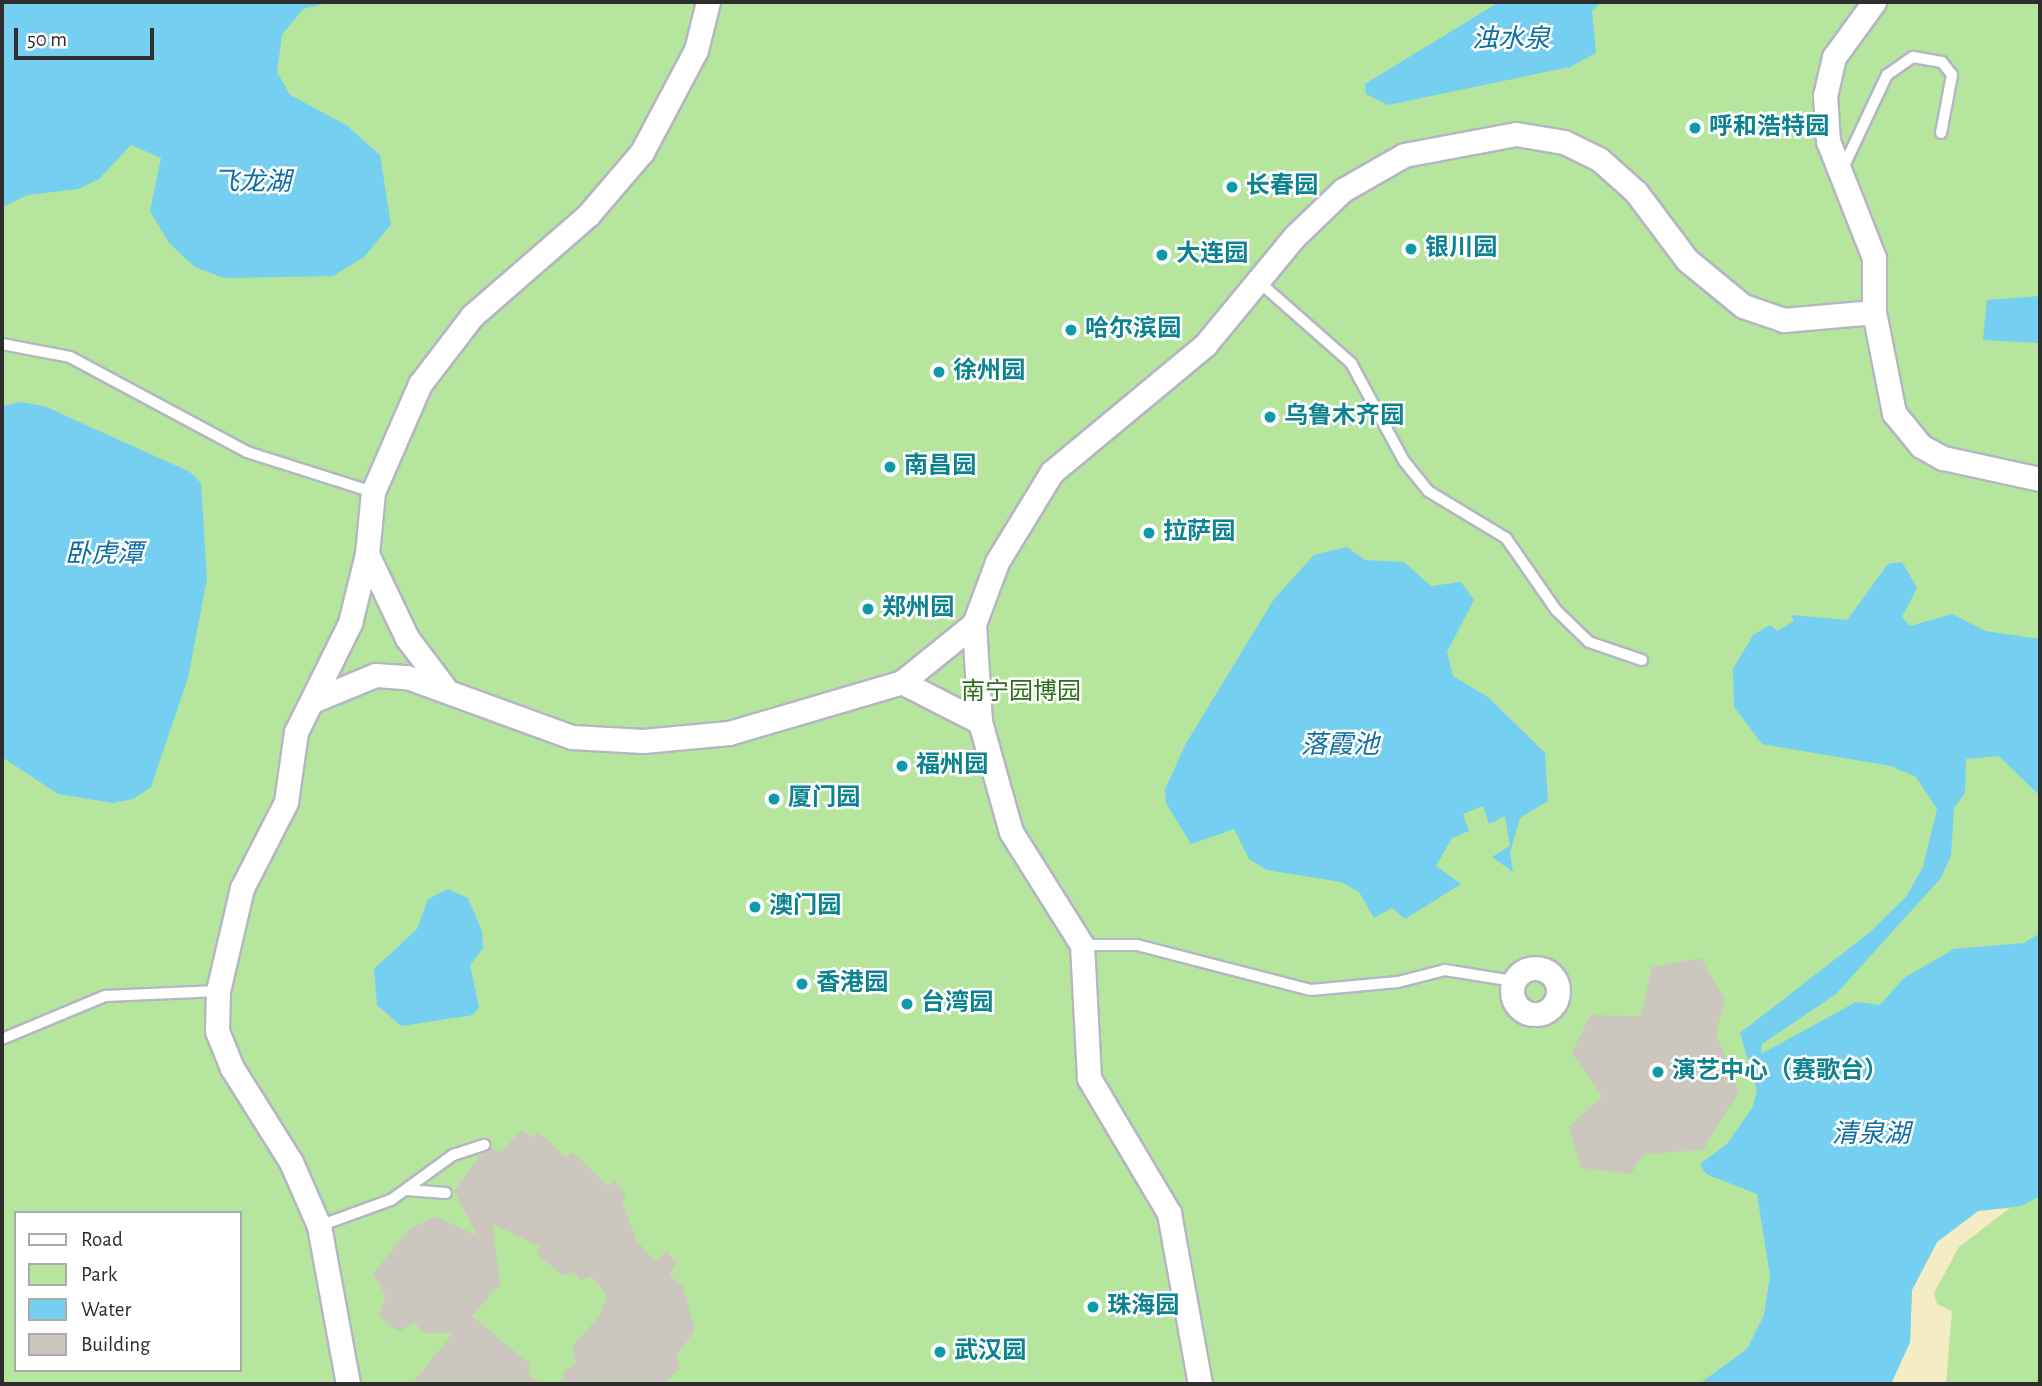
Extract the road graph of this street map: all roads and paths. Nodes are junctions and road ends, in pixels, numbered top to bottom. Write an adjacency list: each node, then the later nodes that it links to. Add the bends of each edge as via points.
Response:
1 (708, 2): 9 (street, via 696,50 642,152 588,215 509,280 444,349 389,445)
2 (1874, 2): 4 (street, via 1834,57 1825,95 1828,141)
3 (1941, 133): 4 (lane, via 1952,75 1942,62 1913,57 1887,75)
4 (1841, 172): 6 (street, via 1874,258)
5 (1258, 281): 6 (street, via 1343,190 1383,167 1465,139 1516,134 1564,142 1599,159 1636,192 1696,270 1760,315 1819,321); 11 (street, via 1205,345 1052,472 997,562); 12 (lane, via 1351,363 1404,461 1428,491 1506,538 1556,610 1589,642)
6 (1874, 312): 8 (street, via 1886,390 1908,433 1943,458)
7 (2, 344): 9 (lane, via 70,357 247,452)
8 (2040, 479)
9 (373, 492): 10 (street)
10 (367, 554): 14 (street, via 407,638); 15 (street, via 350,623)
11 (974, 624): 13 (street); 16 (street)
12 (1642, 660)
13 (902, 682): 14 (street, via 729,733 643,741 572,737 511,720); 16 (street)
14 (444, 687): 15 (street, via 375,675)
15 (315, 700): 19 (street, via 296,732 286,802 242,888)
16 (979, 722): 17 (street, via 1011,832)
17 (1082, 945): 18 (lane, via 1137,945 1311,990 1398,982 1445,970); 26 (street, via 1089,1078 1169,1213)
18 (1514, 981)
19 (218, 991): 20 (lane, via 105,996); 24 (street, via 217,1031 225,1052 291,1162)
20 (2, 1040)
21 (484, 1145): 22 (lane, via 453,1155)
22 (406, 1190): 23 (lane); 24 (lane)
23 (446, 1193)
24 (318, 1226): 25 (street)
25 (348, 1384)
26 (1200, 1384)

